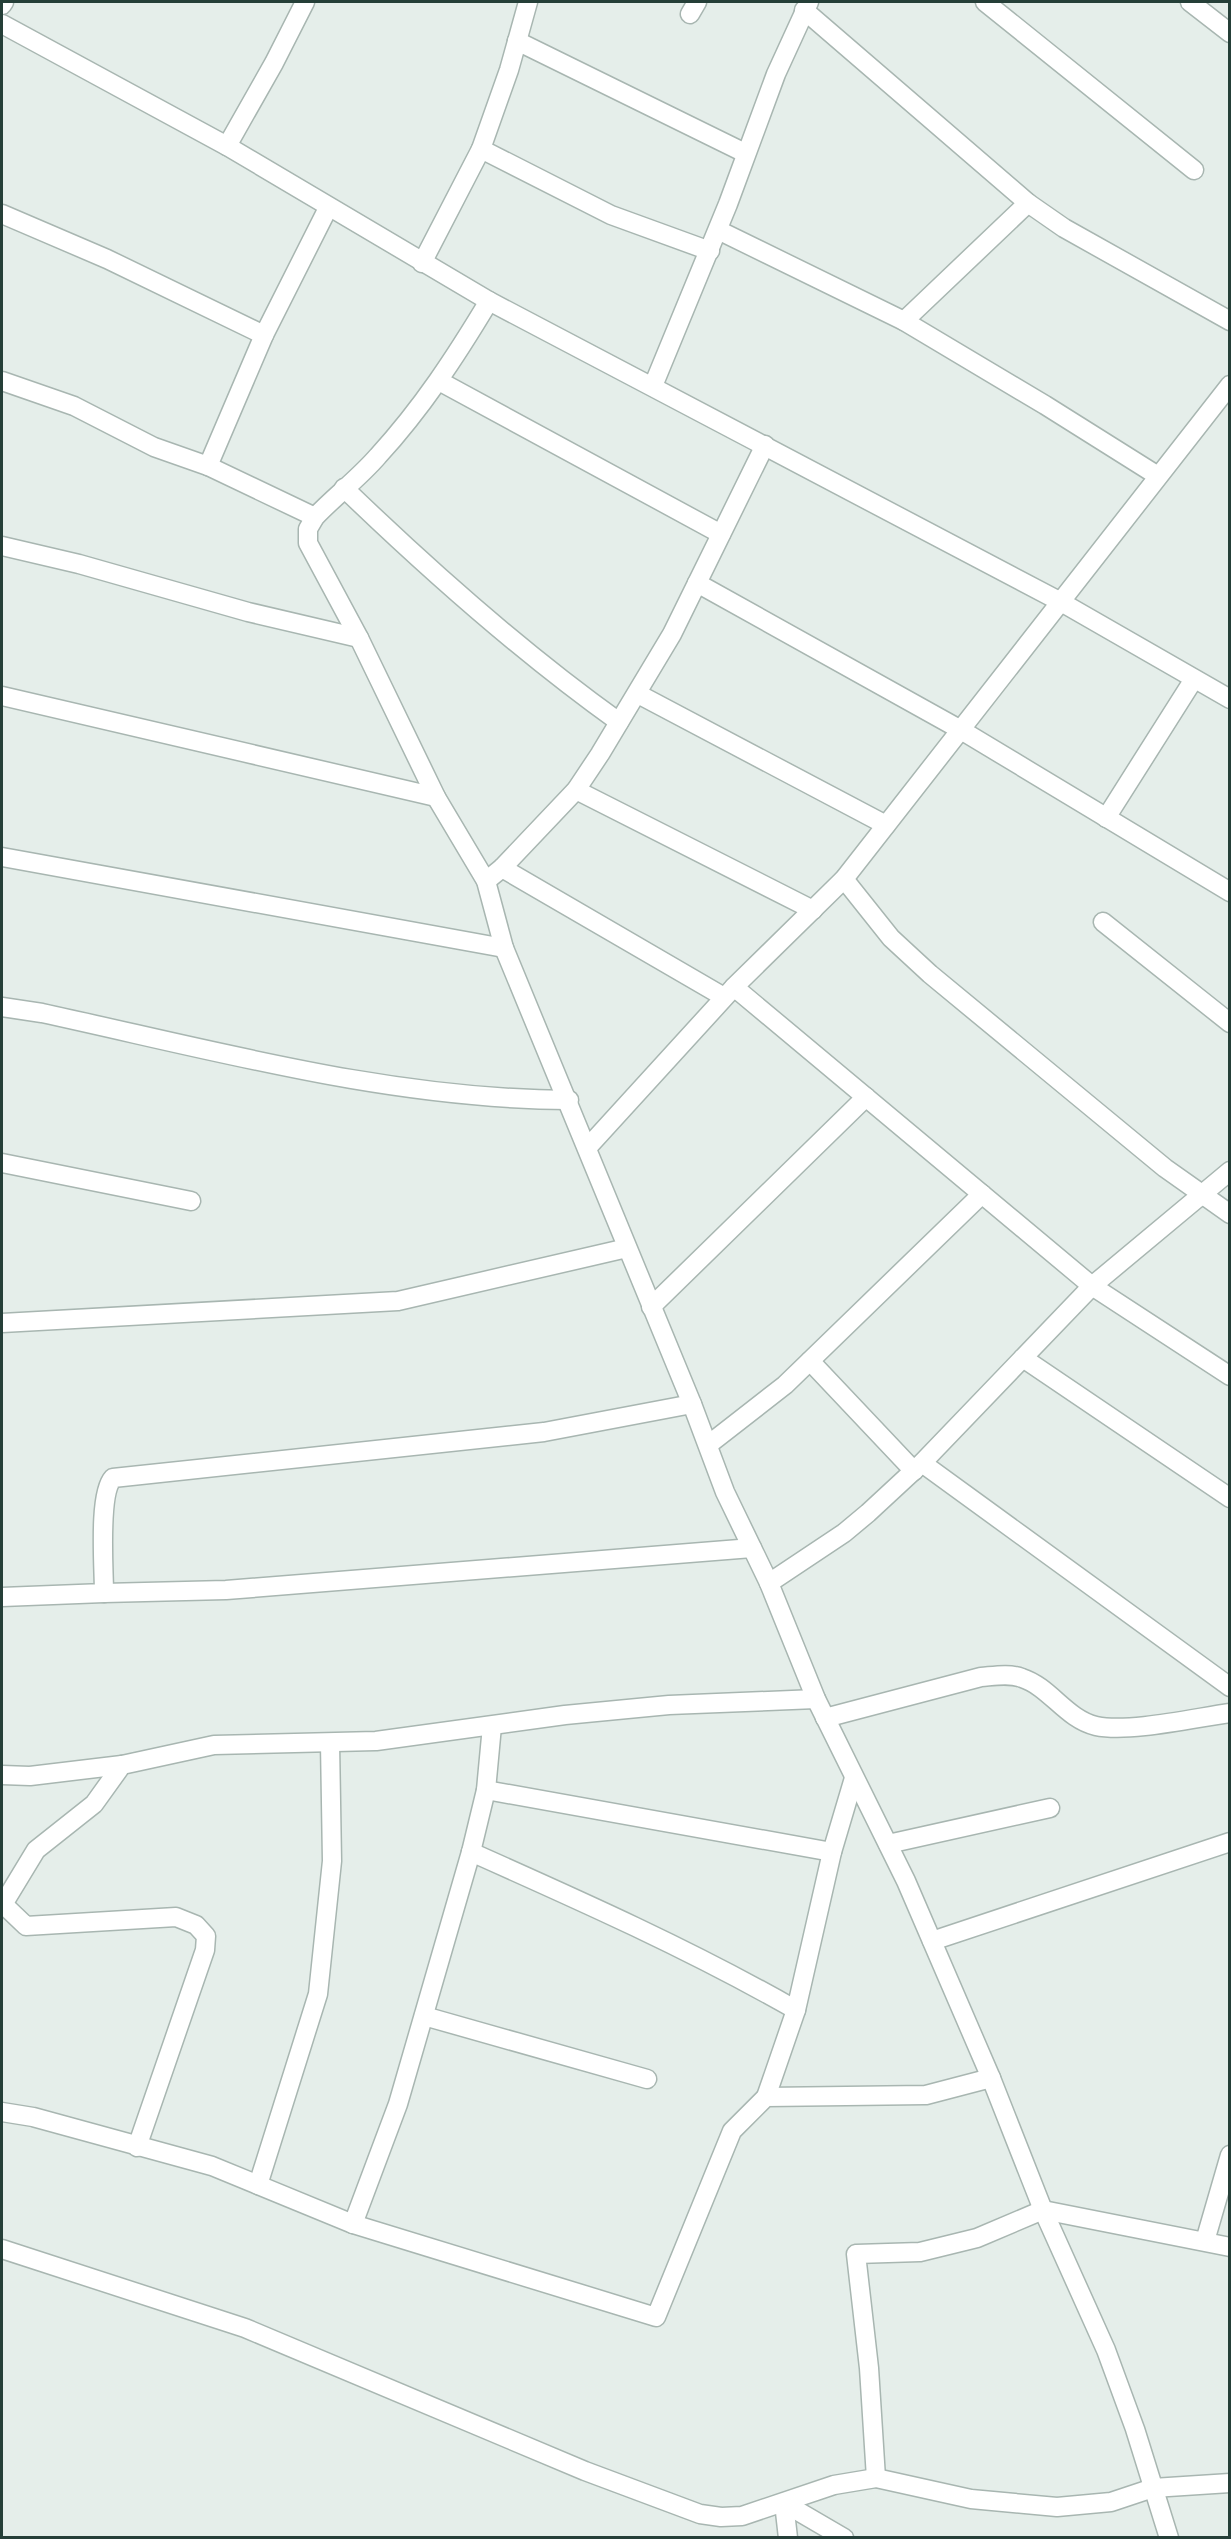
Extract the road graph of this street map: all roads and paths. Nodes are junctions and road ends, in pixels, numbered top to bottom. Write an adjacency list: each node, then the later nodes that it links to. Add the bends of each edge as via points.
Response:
1 (305, 2): 9 (street)
2 (528, 2): 8 (street)
3 (986, 2): 12 (street)
4 (1190, 2): 7 (street)
5 (806, 6): 11 (street); 13 (street)
6 (2, 24): 9 (street)
7 (1230, 33)
8 (517, 41): 10 (street); 11 (street)
9 (227, 146): 14 (street)
10 (481, 149): 17 (street, via 611,215); 18 (street)
11 (745, 153): 16 (street)
12 (1194, 170)
13 (1028, 203): 20 (street); 21 (street, via 1064,228)
14 (328, 208): 18 (street); 22 (street)
15 (2, 214): 22 (street, via 107,259)
16 (718, 230): 17 (street); 20 (street)
17 (710, 251): 26 (street)
18 (422, 263): 19 (street)
19 (489, 302): 24 (street); 26 (street)
20 (904, 321): 29 (street)
21 (1230, 321)
22 (264, 335): 28 (street)
23 (2, 381): 28 (street, via 74,406 154,447)
24 (439, 381): 30 (street, via 389,444); 32 (street)
25 (1230, 385): 29 (street)
26 (653, 386): 27 (street)
27 (765, 445): 32 (street); 35 (street)
28 (208, 466): 31 (street)
29 (1158, 476): 35 (street)
30 (344, 488): 31 (street); 41 (street, via 413,555 526,653)
31 (315, 517): 36 (street, via 308,529 308,543)
32 (721, 534): 34 (street)
33 (2, 546): 36 (street)
34 (697, 583): 38 (street); 42 (street)
35 (1061, 602): 37 (street); 42 (street)
36 (359, 638): 44 (street)
37 (1194, 680): 40 (street); 45 (street)
38 (638, 694): 41 (street); 46 (street)
39 (2, 696): 44 (street)
40 (1230, 699)
41 (619, 722): 43 (street)
42 (961, 730): 45 (street); 46 (street)
43 (576, 790): 48 (street); 52 (street)
44 (436, 797): 50 (street)
45 (1106, 818): 51 (street)
46 (886, 825): 49 (street)
47 (2, 857): 54 (street)
48 (502, 868): 50 (street); 55 (street)
49 (844, 879): 52 (street); 64 (street, via 891,938 930,974)
50 (486, 881): 54 (street)
51 (1230, 892)
52 (813, 910): 55 (street)
53 (1103, 922): 57 (street)
54 (504, 948): 59 (street)
55 (729, 992): 58 (street); 60 (street)
56 (2, 1007): 59 (street, via 361,1082 483,1098)
57 (1230, 1023)
58 (866, 1097): 63 (street); 69 (street)
59 (569, 1100): 60 (street)
60 (588, 1147): 67 (street)
61 (2, 1163): 65 (street)
62 (1230, 1171): 64 (street)
63 (982, 1194): 68 (street); 72 (street)
64 (1202, 1196): 66 (street); 68 (street)
65 (191, 1200)
66 (1230, 1214)
67 (627, 1248): 69 (street); 70 (street, via 398,1301)
68 (1092, 1286): 71 (street); 73 (street)
69 (651, 1307): 74 (street)
70 (2, 1323)
71 (1023, 1358): 76 (street); 77 (street)
72 (810, 1360): 75 (street); 76 (street)
73 (1230, 1376)
74 (692, 1404): 75 (street); 80 (street, via 544,1432 113,1478 108,1483 105,1501)
75 (708, 1445): 78 (street)
76 (918, 1467): 79 (street, via 844,1533); 82 (street)
77 (1230, 1498)
78 (752, 1548): 79 (street); 80 (street, via 226,1590)
79 (769, 1583): 83 (street)
80 (104, 1593): 81 (street)
81 (2, 1597)
82 (1230, 1687)
83 (816, 1699): 85 (street); 86 (street, via 669,1705)
84 (1230, 1713): 85 (street, via 1117,1728 1095,1726 1075,1717 1035,1685 1006,1676 981,1677)
85 (825, 1718): 90 (street)
86 (492, 1726): 87 (street); 91 (street)
87 (330, 1743): 88 (street, via 214,1745); 107 (street, via 332,1861 318,1994)
88 (122, 1765): 89 (street, via 30,1776); 97 (street, via 94,1804 36,1850)
89 (2, 1774)
90 (854, 1778): 94 (street); 96 (street)
91 (486, 1790): 95 (street); 96 (street)
92 (1050, 1808): 94 (street)
93 (1230, 1842): 98 (street)
94 (888, 1844): 98 (street)
95 (471, 1851): 99 (street, via 652,1935); 100 (street)
96 (832, 1852): 99 (street)
97 (2, 1905): 105 (street, via 26,1926 176,1917 196,1925 206,1936 205,1950)
98 (932, 1941): 101 (street)
99 (796, 2010): 103 (street)
100 (424, 2016): 102 (street); 109 (street, via 381,2156)
101 (991, 2078): 103 (street, via 926,2095); 108 (street)
102 (647, 2079)
103 (766, 2097): 109 (street, via 732,2132 656,2317)
104 (2, 2112): 105 (street)
105 (137, 2147): 107 (street, via 212,2166)
106 (1230, 2155): 110 (street)
107 (258, 2185): 109 (street)
108 (1043, 2210): 110 (street); 113 (street, via 977,2238 920,2252 856,2254); 115 (street, via 1106,2350)
109 (353, 2224)
110 (1205, 2241): 111 (street)
111 (1230, 2247)
112 (2, 2249): 116 (street, via 245,2328 678,2507 720,2517 742,2516)
113 (876, 2478): 115 (street, via 971,2499 1057,2507 1111,2502); 116 (street, via 834,2485)
114 (1230, 2483): 115 (street)
115 (1154, 2488): 119 (street)
116 (784, 2502): 117 (street); 118 (street)
117 (788, 2538)
118 (844, 2538)
119 (1169, 2538)

